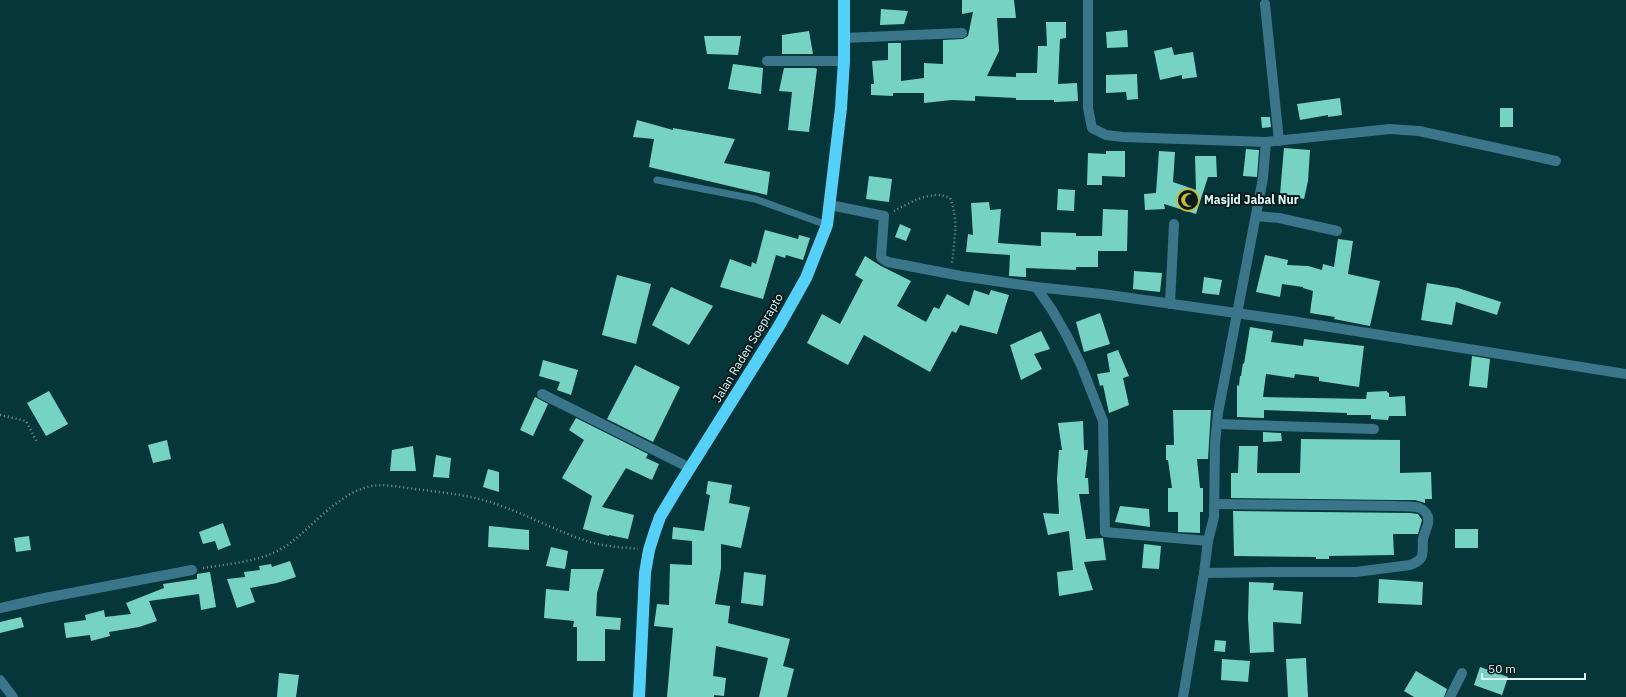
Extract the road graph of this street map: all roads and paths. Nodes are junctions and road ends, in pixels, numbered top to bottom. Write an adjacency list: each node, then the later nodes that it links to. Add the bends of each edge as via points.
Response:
1 (844, 0): 5 (highway, Jalan Raden Soeprapto)
2 (1088, 0): 9 (street, via 1088,93 1092,128 1106,135 1123,137)
3 (1265, 4): 8 (street)
4 (962, 33): 5 (street)
5 (844, 38): 7 (highway, Jalan Raden Soeprapto)
6 (767, 61): 7 (street)
7 (844, 61): 13 (highway, Jalan Raden Soeprapto)
8 (1279, 141): 9 (street); 10 (street, via 1405,129)
9 (1266, 142): 14 (street)
10 (1556, 161)
11 (657, 180): 16 (lane, via 755,199)
12 (906, 204): 18 (path, via 934,195 945,195 950,198 956,221)
13 (830, 205): 16 (highway, Jalan Raden Soeprapto); 18 (street, via 884,216 881,257 884,260)
14 (1256, 216): 17 (street); 21 (street)
15 (1174, 224): 20 (street)
16 (827, 225): 28 (highway, Jalan Raden Soeprapto, via 806,278 779,326)
17 (1337, 230)
18 (951, 274): 19 (street)
19 (1036, 287): 20 (street); 30 (street, via 1067,336 1090,384 1103,421 1105,532)
20 (1170, 304): 21 (street)
21 (1236, 314): 22 (street); 25 (street)
22 (1626, 374)
23 (542, 394): 28 (street)
24 (0, 415): 27 (path, via 26,421)
25 (1217, 424): 26 (street); 29 (street)
26 (1374, 429)
27 (37, 442)
28 (690, 468): 31 (highway, Jalan Raden Soeprapto, via 660,517)
29 (1215, 504): 30 (street); 33 (street, via 1422,508 1427,513 1428,528 1423,539 1422,557 1410,565 1356,572)
30 (1208, 541): 33 (street)
31 (648, 550): 32 (path, via 589,542 484,500 379,485 352,493 288,544 262,558); 38 (highway, Jalan Raden Soeprapto)
32 (192, 570): 34 (street)
33 (1204, 573): 39 (street)
34 (0, 608)
35 (1462, 673): 40 (street)
36 (0, 680): 37 (street)
37 (13, 697)
38 (639, 697)
39 (1183, 697)
40 (1450, 697)

